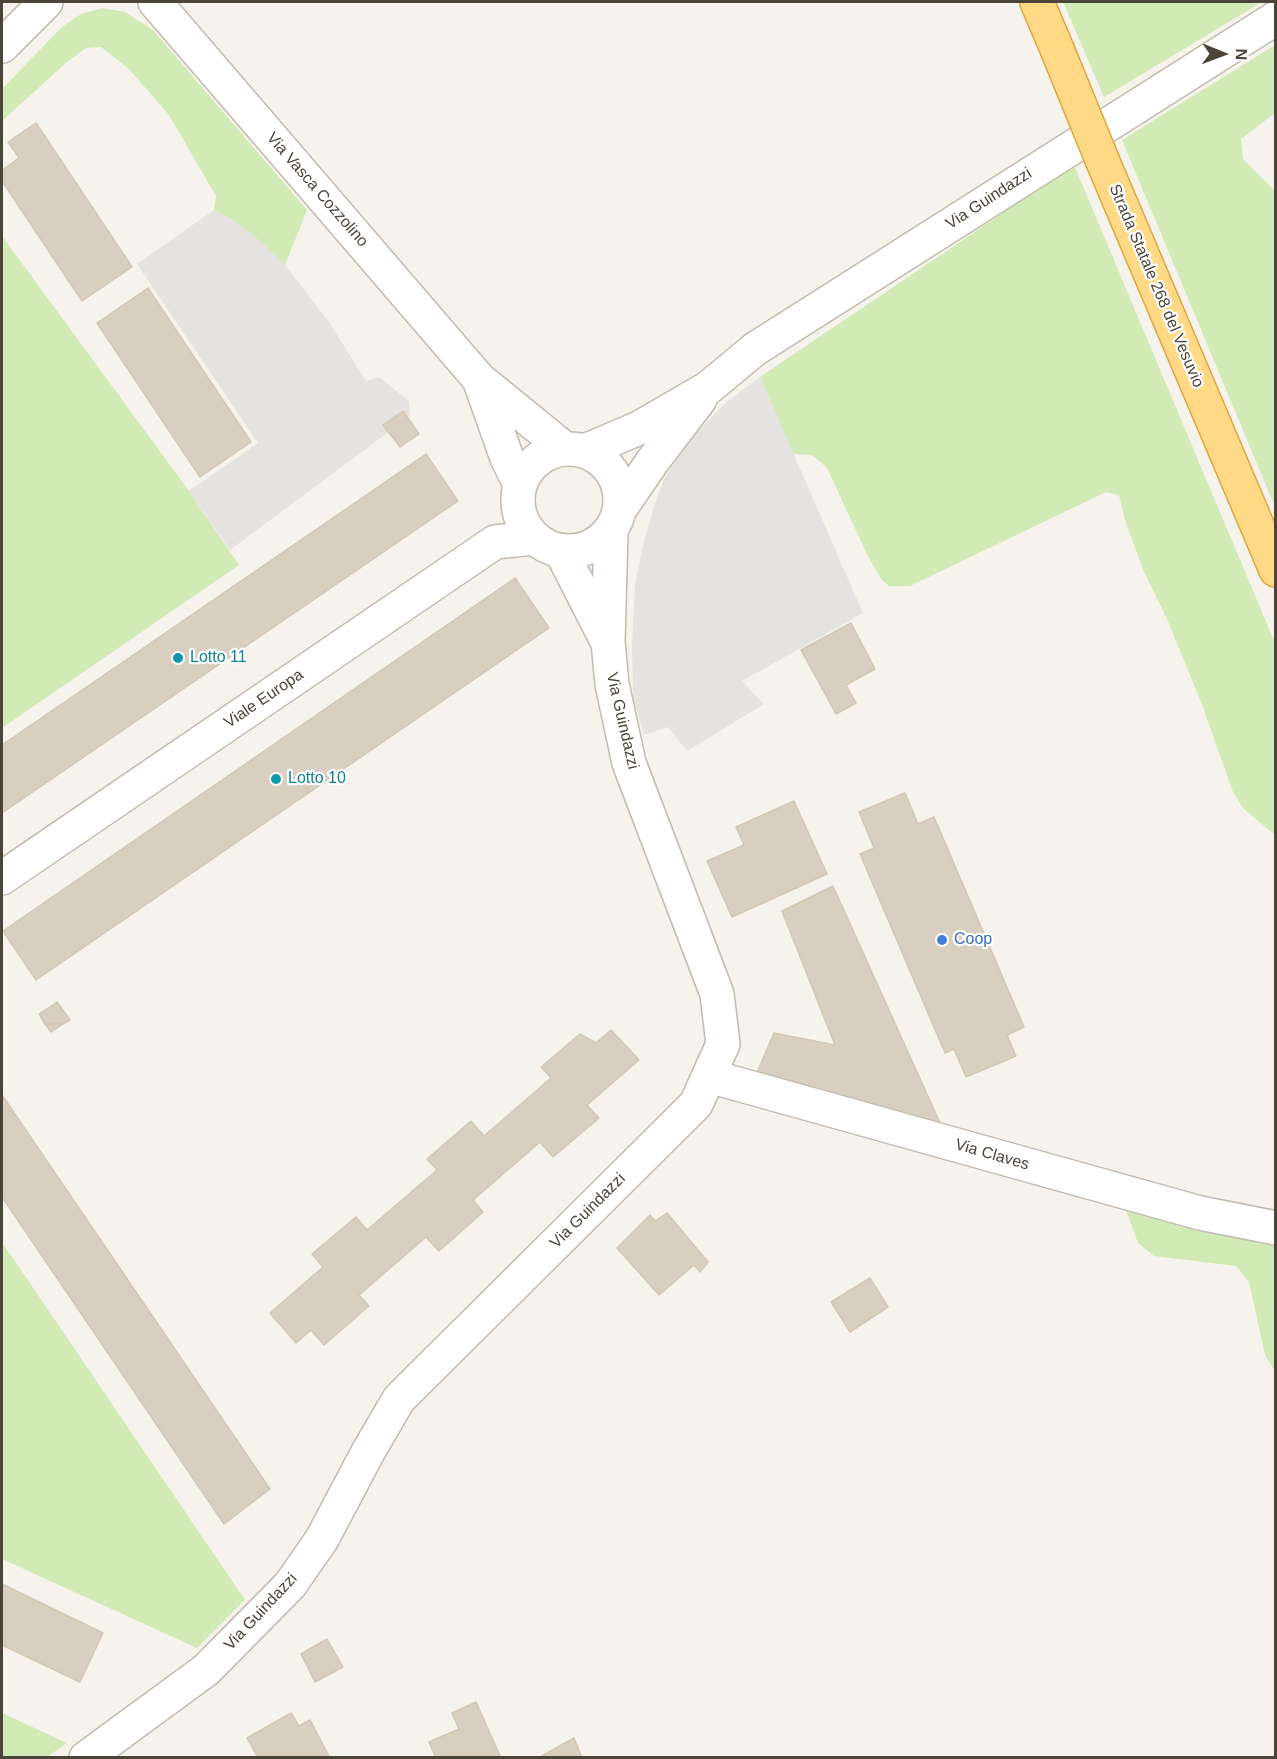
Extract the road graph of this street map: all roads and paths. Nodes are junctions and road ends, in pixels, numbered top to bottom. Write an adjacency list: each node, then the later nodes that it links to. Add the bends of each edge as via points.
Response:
1 (46, 2): 5 (street)
2 (155, 2): 6 (street, Via Vasca Cozzolino)
3 (1036, 2): 13 (highway, Strada Statale 268 del Vesuvio, bridge)
4 (1275, 18): 7 (street, Via Guindazzi, via 755,349)
5 (2, 46)
6 (479, 379): 8 (street, Via Vasca Cozzolino); 9 (street, Via Vasca Cozzolino)
7 (708, 388): 8 (street, Via Guindazzi, via 639,428); 10 (street, Via Guindazzi, via 652,462)
8 (575, 450): 9 (street, via 546,454 530,466); 10 (street, via 601,459 613,473 620,491)
9 (519, 494): 11 (street); 12 (street, via 522,522)
10 (616, 520): 12 (street, via 601,541 589,548 575,552); 14 (street, Via Guindazzi)
11 (495, 542): 12 (street, Viale Europa); 15 (street, Viale Europa)
12 (547, 545): 14 (street)
13 (1275, 570)
14 (608, 642): 16 (street, Via Guindazzi, via 612,684 629,763 717,994 723,1044)
15 (2, 879)
16 (709, 1076): 17 (street, Via Claves, via 1200,1213); 18 (street, Via Guindazzi, via 696,1104 399,1399 322,1539 290,1585 206,1670)
17 (1275, 1228)
18 (86, 1758)

